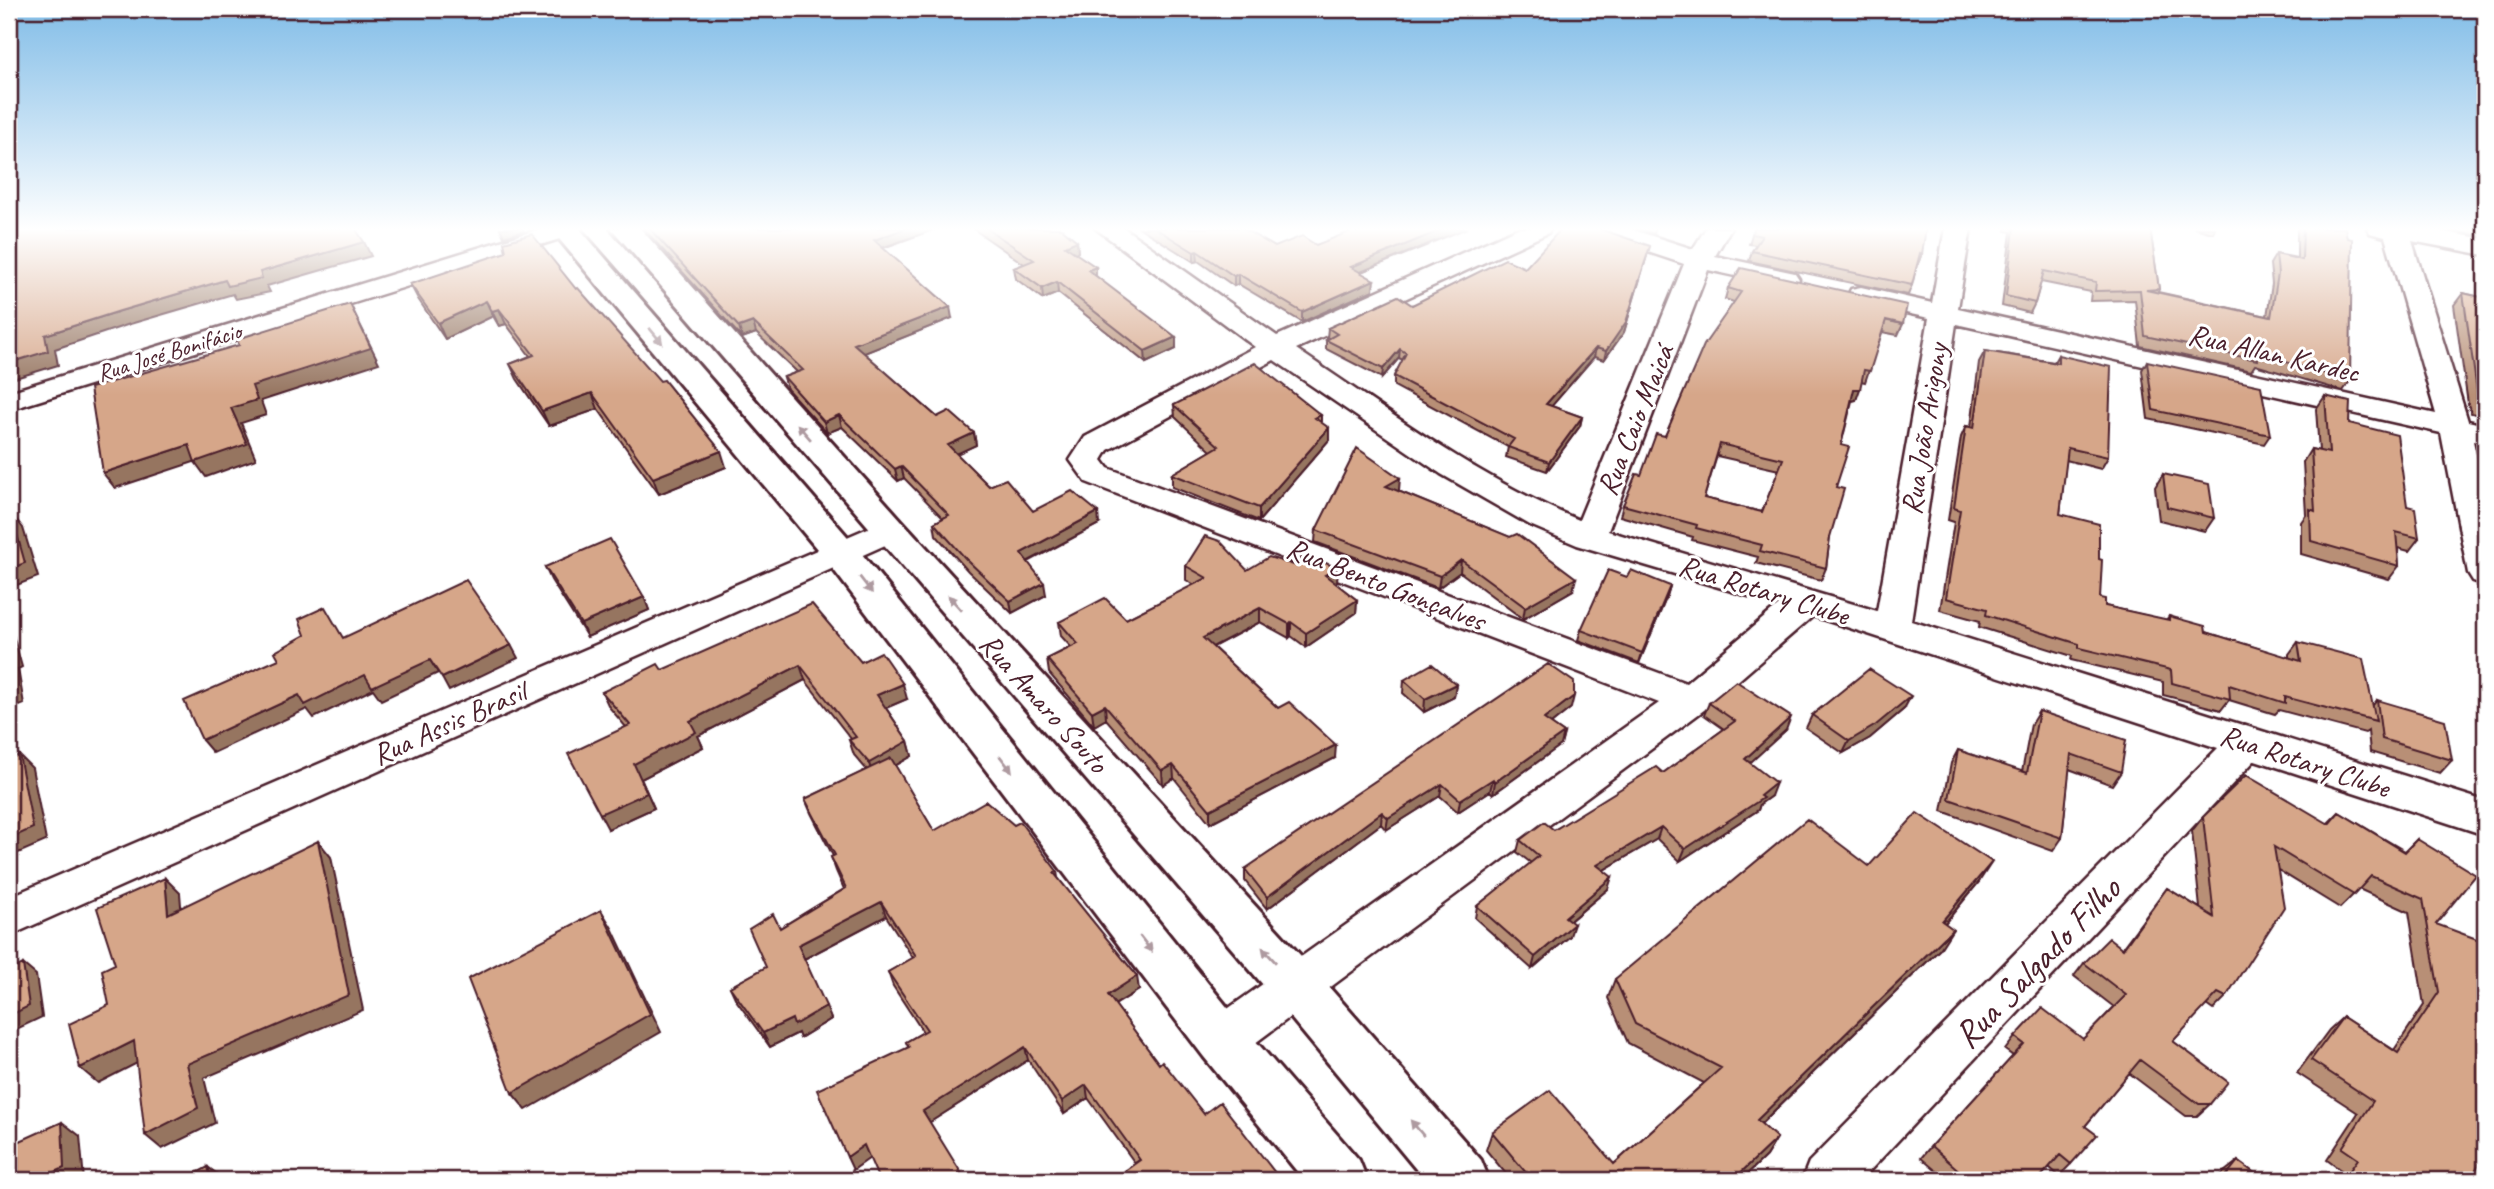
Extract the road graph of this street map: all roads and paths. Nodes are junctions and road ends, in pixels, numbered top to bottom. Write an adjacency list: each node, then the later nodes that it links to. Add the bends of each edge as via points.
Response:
1 (390, 283): 12 (street, Rua José Bonifácio)
2 (612, 283): 17 (street, Rua Amaro Souto, one-way to 17)
3 (674, 283): 15 (street, Rua Amaro Souto, one-way to 3)
4 (1185, 283): 11 (street, Rua Rotary Clube)
5 (1417, 283): 11 (street)
6 (1690, 283): 16 (street, Rua Caio Maicá)
7 (1809, 283): 10 (street, Rua Allan Kardec)
8 (1948, 283): 10 (street, Rua João Arigony)
9 (2408, 283): 13 (street)
10 (1943, 313): 13 (street, Rua Allan Kardec); 20 (street, Rua João Arigony)
11 (1275, 348): 16 (street, Rua Rotary Clube, via 1452,467 1542,517); 21 (street, Rua Bento Gonçalves, via 1096,444 1086,460 1097,475)
12 (9, 401)
13 (2455, 427): 14 (street, Rua Allan Kardec); 18 (street)
14 (2485, 434)
15 (889, 530): 17 (street, Rua Assis Brasil); 25 (street, Rua Amaro Souto, one-way to 15)
16 (1589, 537): 19 (street, Rua Rotary Clube)
17 (840, 552): 24 (street, Rua Assis Brasil); 26 (street, Rua Amaro Souto, one-way to 26)
18 (2485, 573)
19 (1807, 601): 20 (street, Rua Rotary Clube); 21 (street)
20 (1892, 629): 22 (street, Rua Rotary Clube)
21 (1691, 700): 25 (street)
22 (2247, 743): 23 (street, Rua Rotary Clube); 29 (street, Rua Salgado Filho)
23 (2485, 818)
24 (9, 917)
25 (1295, 985): 26 (street); 27 (street, Rua Amaro Souto, one-way to 25)
26 (1222, 1040): 28 (street, Rua Amaro Souto)
27 (1459, 1179)
28 (1339, 1180)
29 (1826, 1180)

